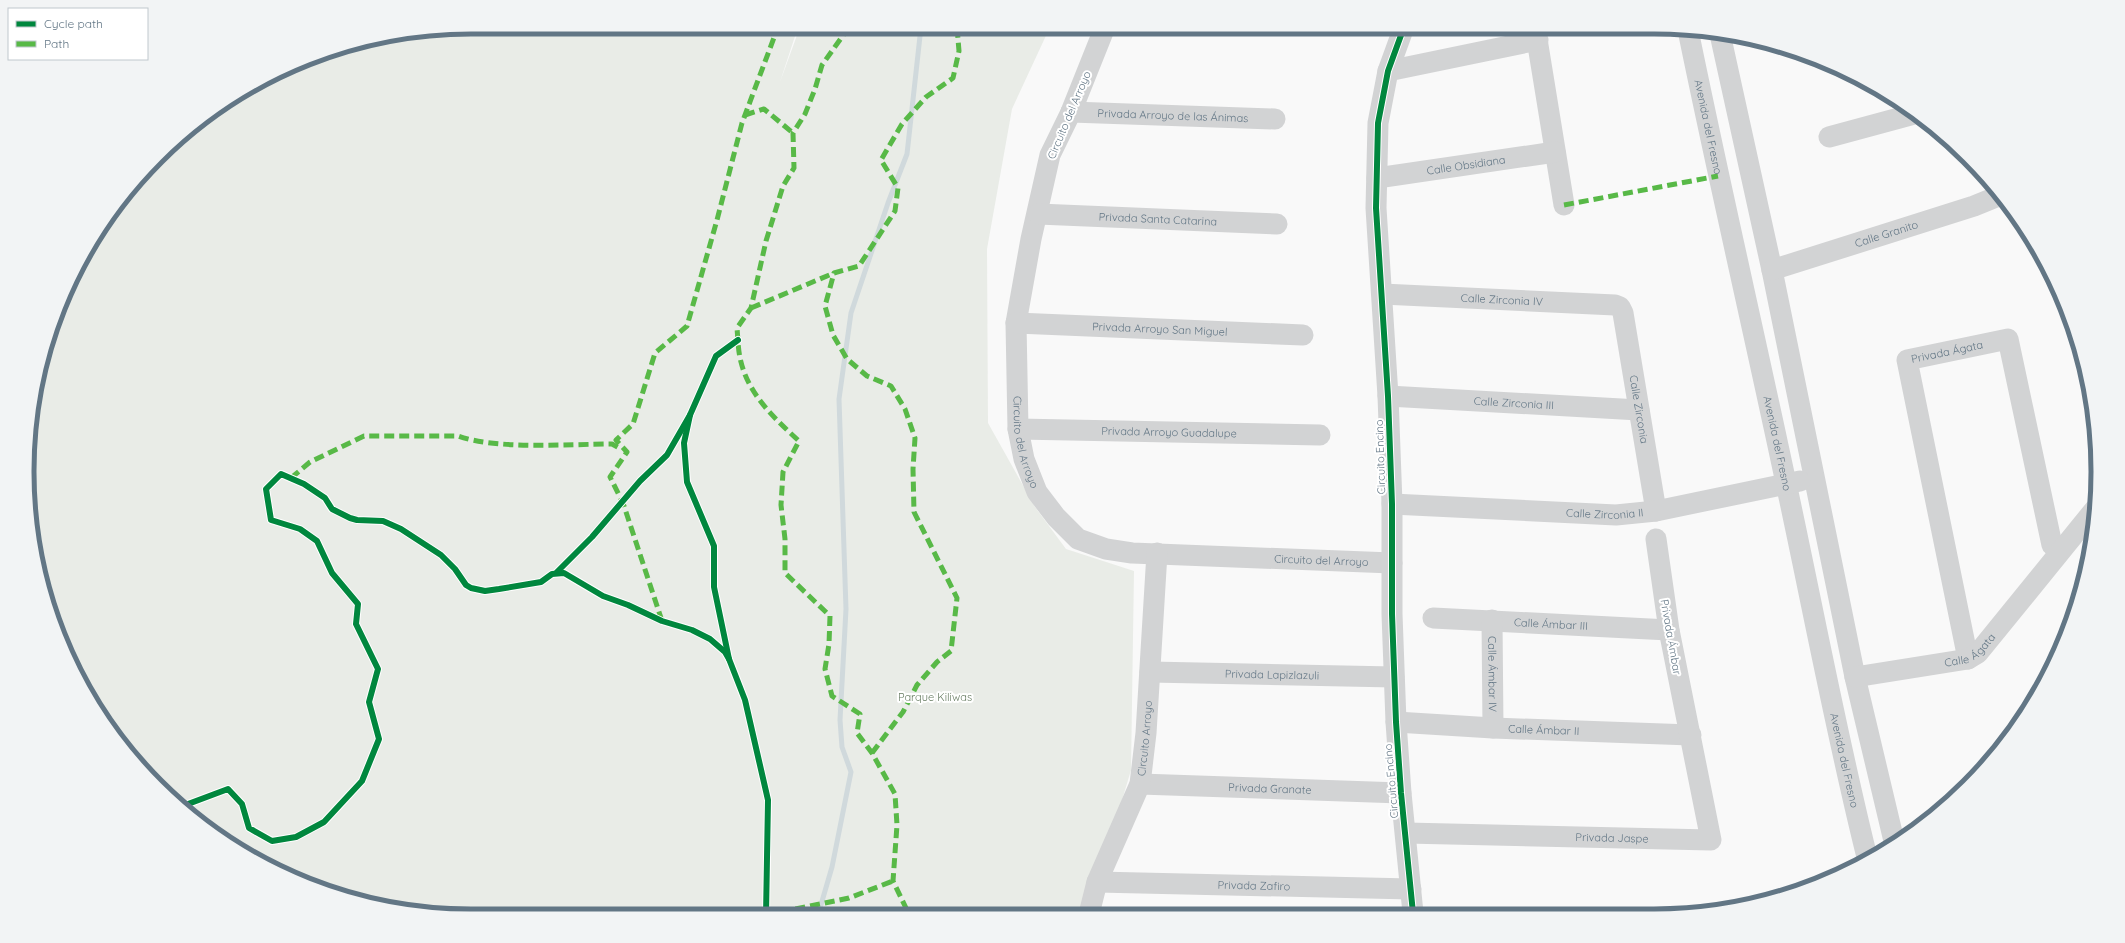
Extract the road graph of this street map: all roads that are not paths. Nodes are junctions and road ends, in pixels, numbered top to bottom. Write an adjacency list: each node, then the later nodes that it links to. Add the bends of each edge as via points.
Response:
1 (1102, 34): 8 (street, Circuito del Arroyo)
2 (1401, 34): 7 (street, Circuito Encino)
3 (1532, 34): 7 (street)
4 (1536, 34): 12 (street)
5 (1689, 36): 28 (street, Avenida del Fresno)
6 (1721, 39): 18 (street)
7 (1388, 71): 13 (street, Circuito Encino, via 1378,123)
8 (1071, 112): 10 (street, Privada Arroyo de las Ánimas); 16 (street, Circuito del Arroyo, via 1050,155)
9 (1908, 116): 11 (street)
10 (1274, 119)
11 (1829, 137)
12 (1555, 152): 13 (street, Calle Obsidiana); 15 (street)
13 (1376, 178): 19 (street, Circuito Encino)
14 (1995, 198): 18 (street, Calle Granito)
15 (1564, 205)
16 (1038, 214): 17 (street, Privada Santa Catarina); 21 (street, Circuito del Arroyo)
17 (1277, 224)
18 (1772, 270): 27 (street)
19 (1382, 294): 20 (street, Calle Zirconia IV); 23 (street, Circuito Encino)
20 (1620, 307): 24 (street, Calle Zirconia)
21 (1016, 323): 22 (street, Privada Arroyo San Miguel); 25 (street, Circuito del Arroyo)
22 (1303, 335)
23 (1388, 396): 24 (street, Calle Zirconia III); 29 (street, Circuito Encino)
24 (1639, 410): 30 (street, Calle Zirconia)
25 (1018, 429): 26 (street, Privada Arroyo Guadalupe); 33 (street, Circuito del Arroyo, via 1024,459 1037,492 1056,517 1078,539 1106,549)
26 (1320, 435)
27 (1815, 478): 28 (street, Calle Zirconia II); 42 (street)
28 (1786, 484): 30 (street, Calle Zirconia II); 50 (street, Avenida del Fresno, via 1836,731)
29 (1392, 504): 30 (street, Calle Zirconia II, via 1616,515); 35 (street, Circuito Encino)
30 (1656, 511)
31 (2088, 516): 34 (street)
32 (1656, 539): 38 (street, Privada Ámbar)
33 (1157, 553): 35 (street, Circuito del Arroyo); 40 (street, Circuito Arroyo)
34 (2051, 554): 39 (street, Calle Ágata, via 1978,653); 39 (street, Privada Ágata, via 2008,338 1907,360)
35 (1392, 563): 41 (street, Circuito Encino)
36 (1433, 618): 37 (street, Calle Ámbar III)
37 (1492, 620): 38 (street, Calle Ámbar III); 44 (street, Calle Ámbar IV)
38 (1669, 630): 45 (street, Privada Ámbar)
39 (1968, 658): 42 (street, Calle Ágata)
40 (1150, 672): 41 (street, Privada Lapizlazuli); 46 (street, Circuito Arroyo)
41 (1394, 677): 43 (street, Circuito Encino)
42 (1855, 677): 49 (street)
43 (1396, 722): 44 (street, Calle Ámbar II); 47 (street, Circuito Encino)
44 (1493, 728): 45 (street, Calle Ámbar II)
45 (1691, 734): 48 (street, Privada Jaspe, via 1710,840)
46 (1140, 784): 47 (street, Privada Granate); 51 (street, Circuito Arroyo)
47 (1401, 793): 48 (street, Circuito Encino)
48 (1406, 833): 52 (street, Circuito Encino)
49 (1893, 837)
50 (1867, 853)
51 (1098, 882): 52 (street, Privada Zafiro); 53 (street, Circuito Arroyo)
52 (1411, 889): 54 (street, Circuito Encino)
53 (1090, 909)
54 (1413, 909)

